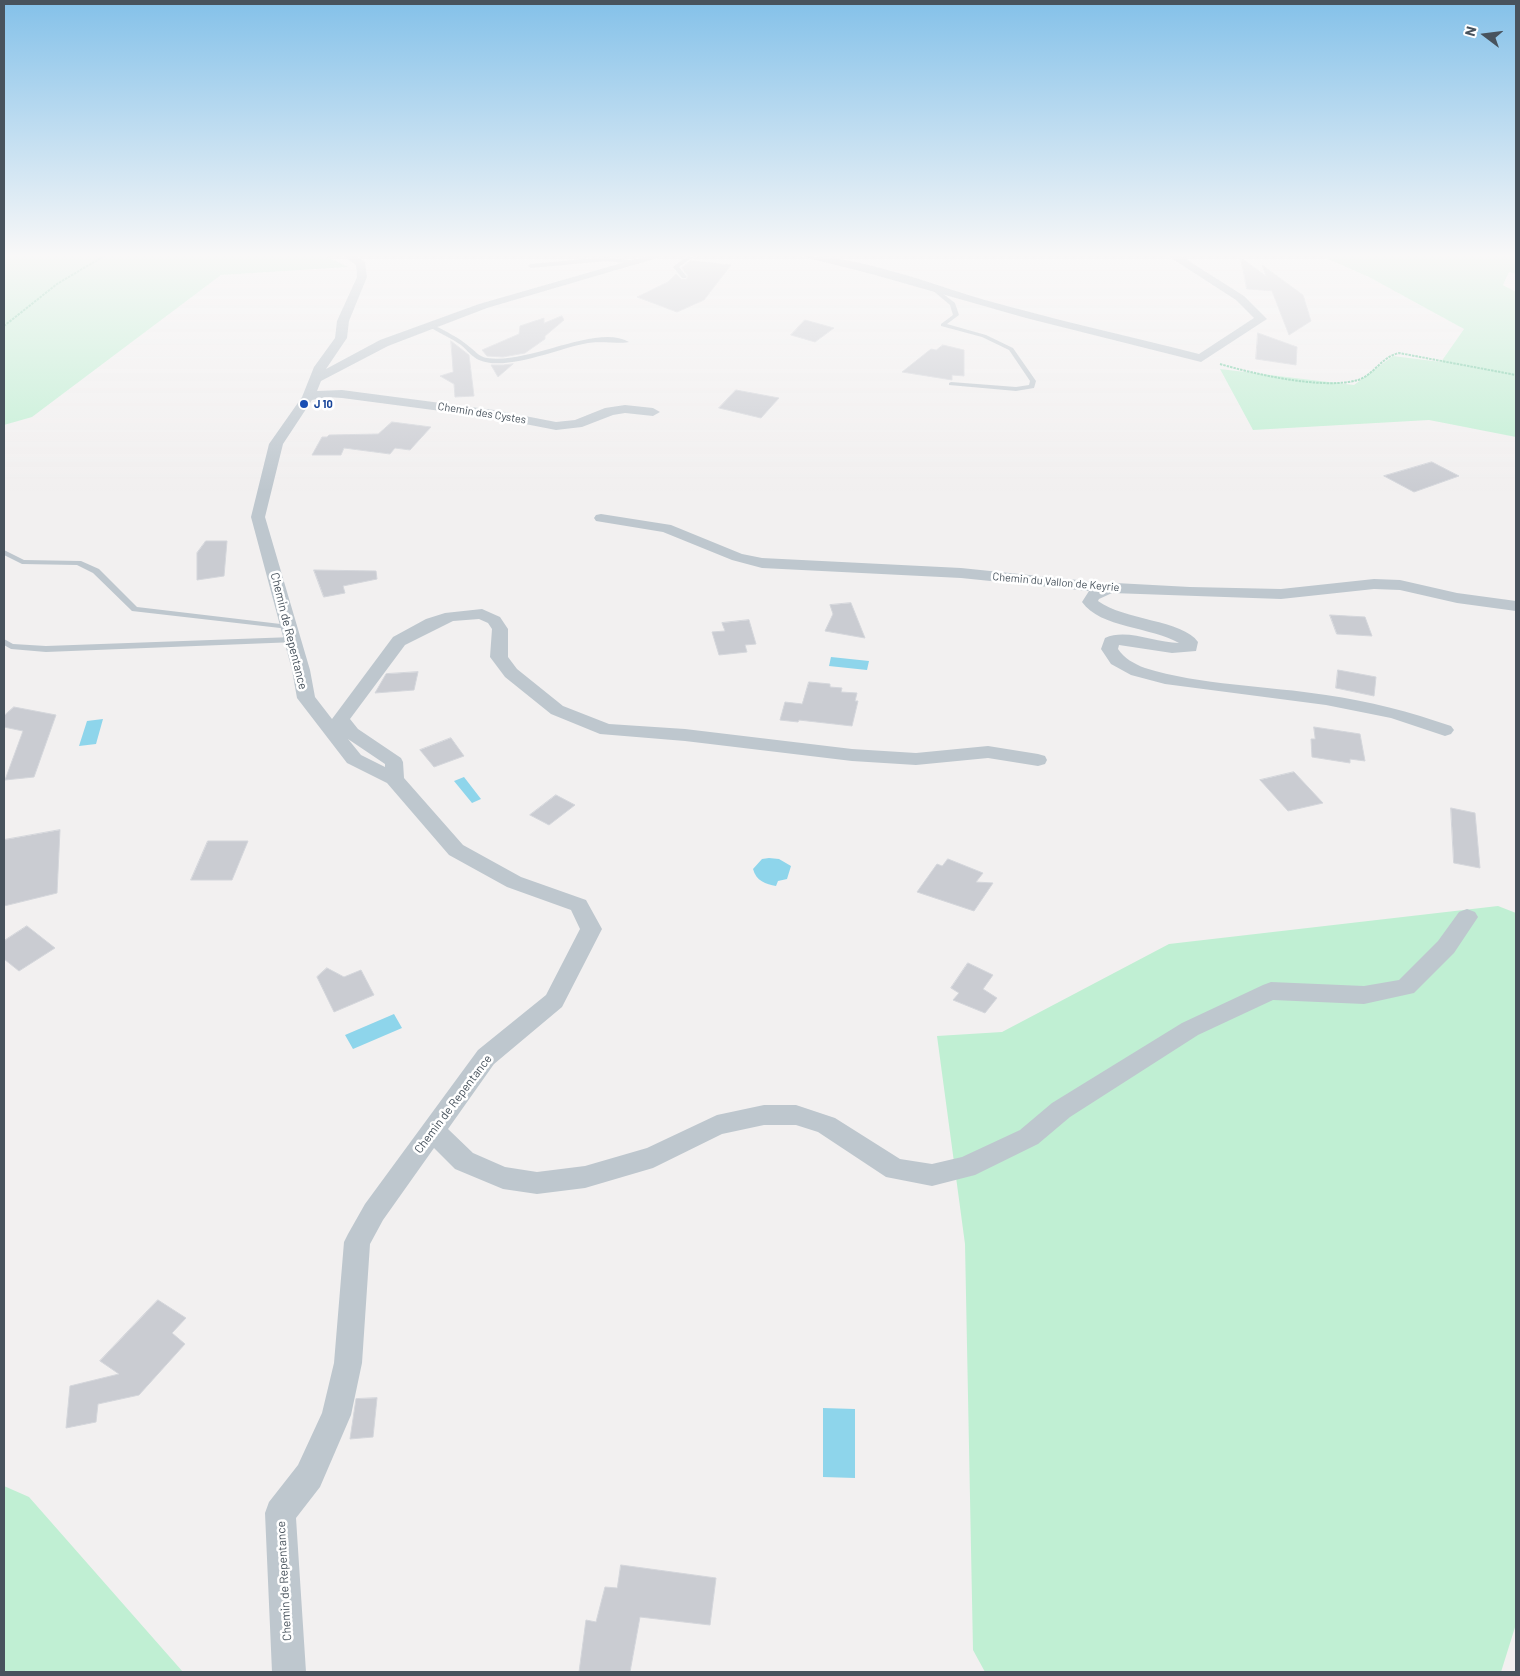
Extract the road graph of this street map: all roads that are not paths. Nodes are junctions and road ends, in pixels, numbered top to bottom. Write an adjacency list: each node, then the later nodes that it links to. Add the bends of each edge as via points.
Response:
1 (341, 334): 8 (street, Chemin de Repentance, via 320,367)
2 (406, 334): 8 (street)
3 (445, 334): 7 (lane, via 485,360 514,360 593,339)
4 (978, 334): 9 (lane, via 1011,349 1033,381 1032,387 1016,389)
5 (1104, 334): 6 (street, via 1200,358)
6 (1236, 334)
7 (626, 342)
8 (318, 378): 10 (street, Chemin de Repentance)
9 (951, 384)
10 (308, 397): 11 (street, Chemin des Cystes, via 342,394 494,414 556,426 577,424 610,411); 16 (street, Chemin de Repentance, via 276,444 258,517)
11 (653, 412)
12 (601, 518): 14 (street, Chemin du Vallon de Keyrie, via 666,528 736,557 762,564 961,573)
13 (4, 552): 16 (lane, via 22,562 78,563 96,571 135,610)
14 (1110, 588): 15 (street, Chemin du Vallon de Keyrie, via 1281,594 1374,584); 18 (street, via 1091,597 1090,602 1099,611 1160,627 1190,642 1190,647 1178,649 1119,638 1111,642 1109,649 1117,660 1137,671 1171,680 1326,700 1395,713)
15 (1516, 606)
16 (291, 634): 17 (lane, via 46,649 11,646); 20 (street, Chemin de Repentance, via 306,698 354,759)
17 (4, 642)
18 (1445, 730)
19 (1038, 760): 20 (street, via 988,752 916,759 862,756 685,735 606,730 557,710 534,693 511,673 499,657 500,629 494,620 482,614 471,614 432,623 399,641 341,719 352,733 394,762)
20 (394, 779): 22 (street, Chemin de Repentance, via 456,850 514,882 580,905 591,930 554,1001 486,1057)
21 (1467, 917): 22 (street, via 1446,947 1406,987 1364,995 1270,991 1190,1029 1061,1110 1029,1137 966,1167 932,1175 895,1169 826,1125 796,1115 764,1115 717,1125 653,1157 585,1177 537,1183 503,1178 464,1161)
22 (433, 1131): 23 (street, Chemin de Repentance, via 374,1212 357,1242 348,1363 336,1415 309,1476 280,1513)
23 (289, 1672)

